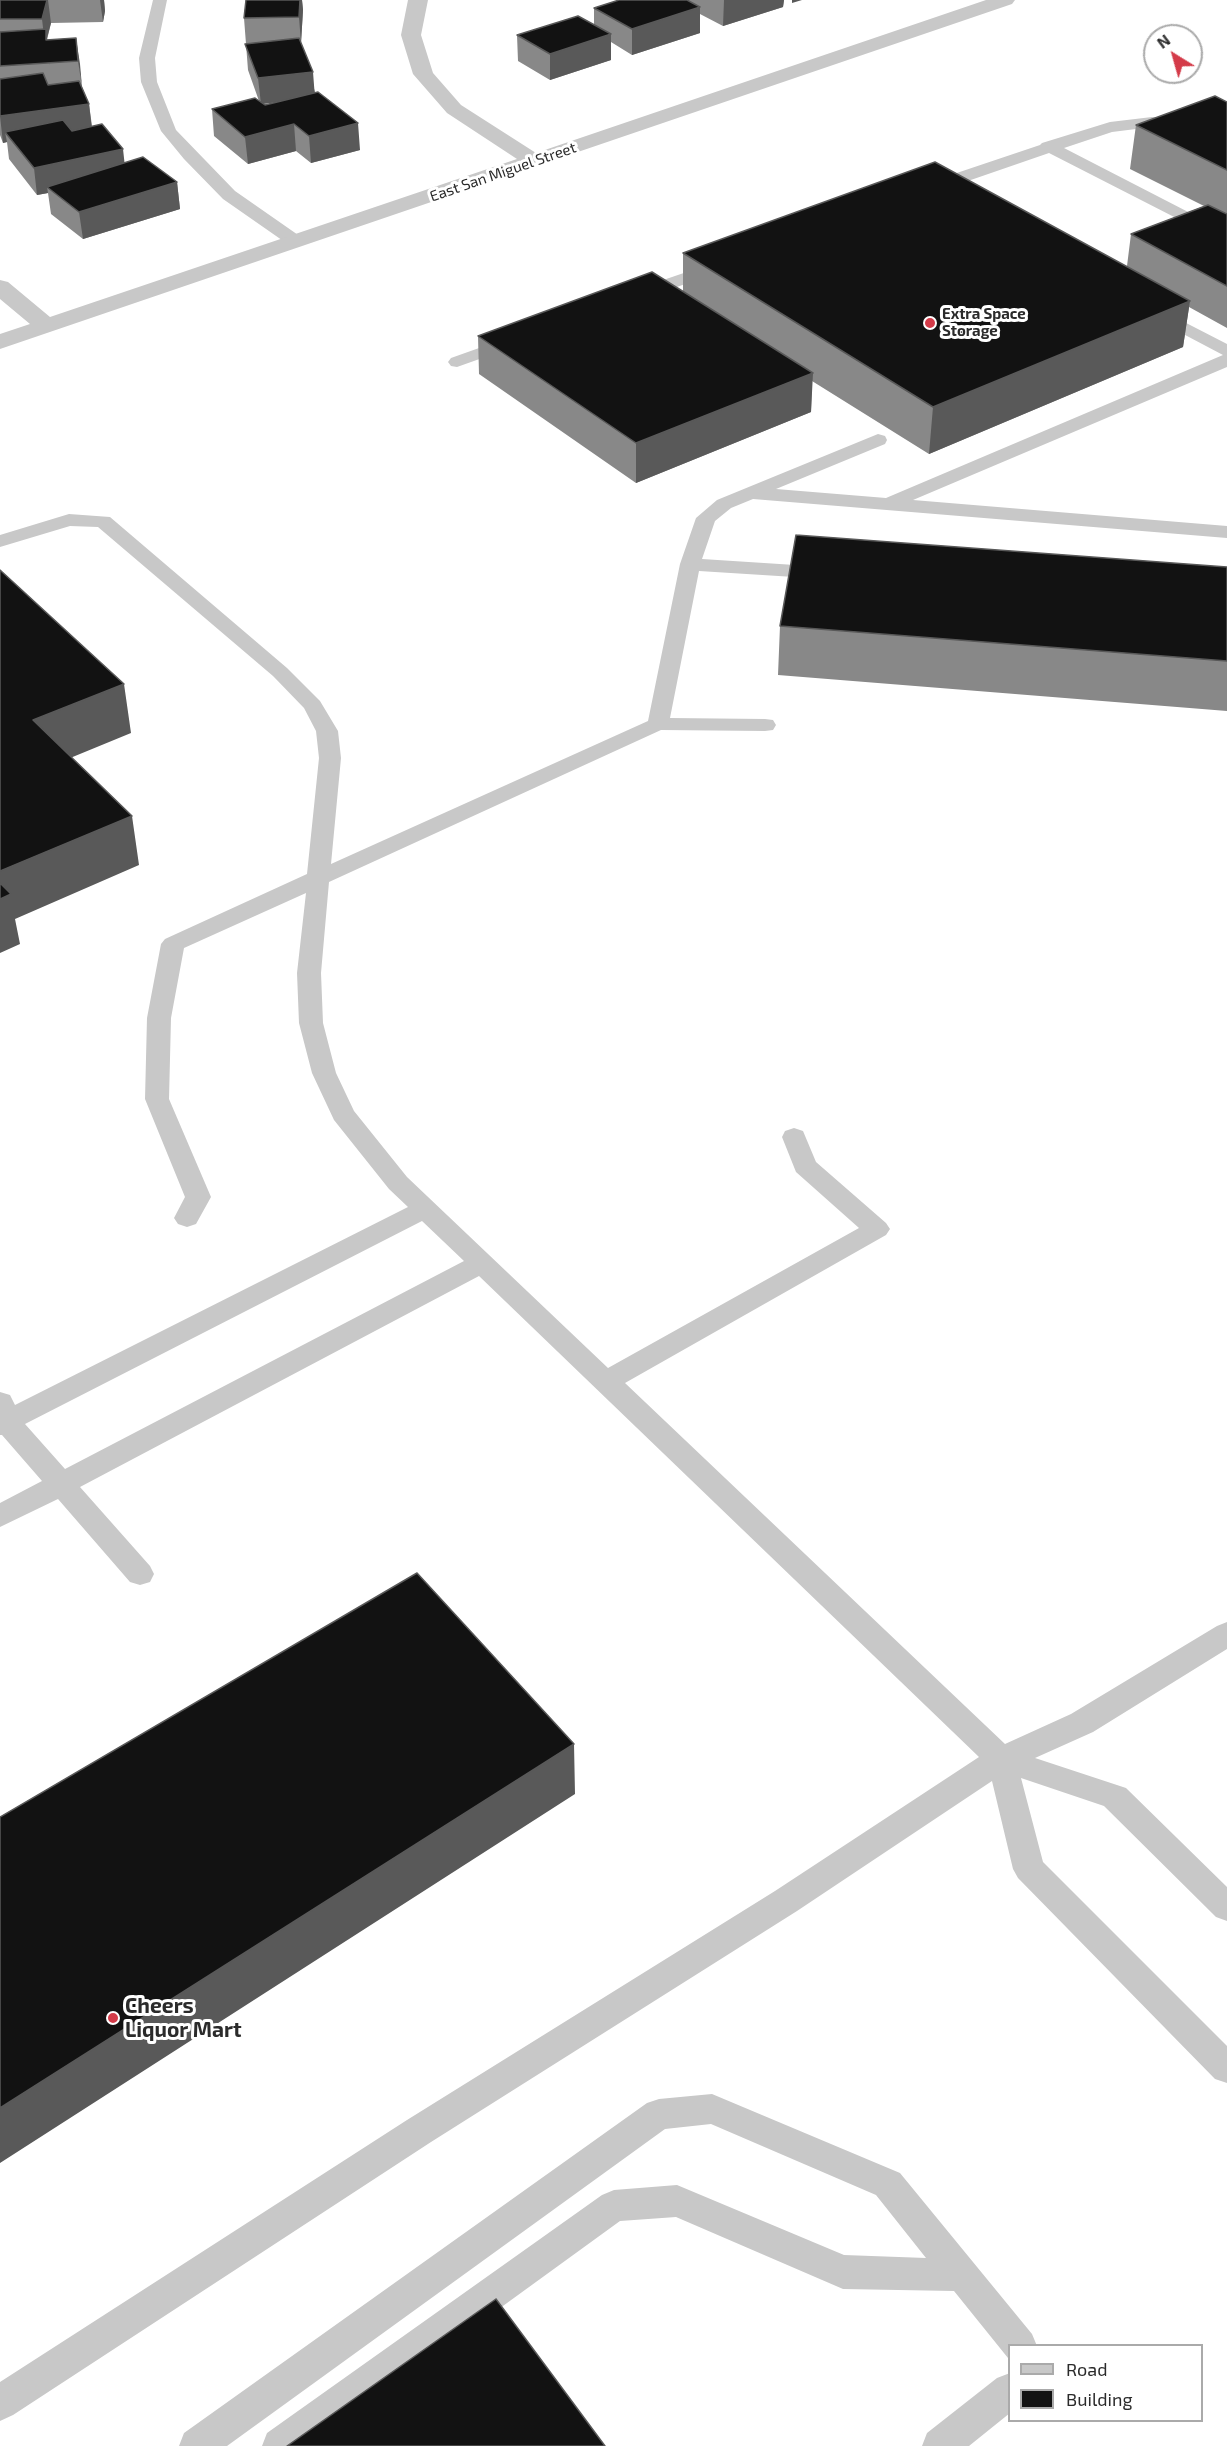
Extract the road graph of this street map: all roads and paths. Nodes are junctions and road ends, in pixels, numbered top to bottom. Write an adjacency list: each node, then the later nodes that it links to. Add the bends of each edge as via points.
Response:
1 (160, 0): 9 (lane, via 147,58 149,82 170,131 223,190)
2 (418, 0): 6 (street, via 411,36 423,74 454,109)
3 (1005, 0): 6 (street, East San Miguel Street)
4 (1227, 133): 5 (lane, via 1191,123 1152,122 1110,127)
5 (1048, 146): 7 (lane, via 925,190); 8 (lane)
6 (534, 161): 9 (street, East San Miguel Street)
7 (951, 199)
8 (1227, 239)
9 (295, 241): 14 (street, East San Miguel Street)
10 (732, 261): 12 (lane)
11 (0, 287): 14 (street)
12 (622, 301)
13 (1145, 306): 17 (lane)
14 (47, 327): 16 (street, East San Miguel Street)
15 (523, 337): 19 (lane)
16 (0, 342)
17 (1227, 351)
18 (1227, 360): 22 (lane)
19 (457, 362)
20 (878, 440): 21 (lane)
21 (752, 493): 22 (lane); 25 (lane, via 724,504 705,518)
22 (890, 504): 23 (lane)
23 (1227, 532)
24 (0, 541): 29 (lane, via 69,520 103,521 280,672 313,705 327,731 330,758)
25 (690, 564): 26 (lane); 27 (lane)
26 (845, 575)
27 (658, 724): 28 (lane); 29 (lane)
28 (765, 725)
29 (318, 880): 31 (lane, via 309,973 311,1023 324,1073 349,1122 398,1183); 32 (lane, via 173,944 159,1018 157,1099 198,1197)
30 (794, 1137): 34 (lane, via 805,1166 877,1229)
31 (425, 1209): 33 (lane); 35 (lane)
32 (187, 1218)
33 (482, 1263): 34 (lane); 36 (lane)
34 (605, 1382): 40 (lane)
35 (2, 1416): 36 (lane)
36 (61, 1484): 37 (lane); 38 (lane)
37 (0, 1516)
38 (140, 1574)
39 (1227, 1634): 40 (lane, via 1082,1723)
40 (1001, 1759): 41 (lane, via 1115,1797); 42 (lane, via 1029,1869); 46 (lane)
41 (1227, 1907)
42 (1227, 2068)
43 (961, 2275): 44 (lane); 47 (lane, via 888,2184 712,2109 659,2114); 48 (lane, via 843,2272 677,2200 614,2206)
44 (1018, 2344)
45 (1008, 2392): 49 (lane)
46 (0, 2403)
47 (197, 2446)
48 (280, 2446)
49 (940, 2446)

